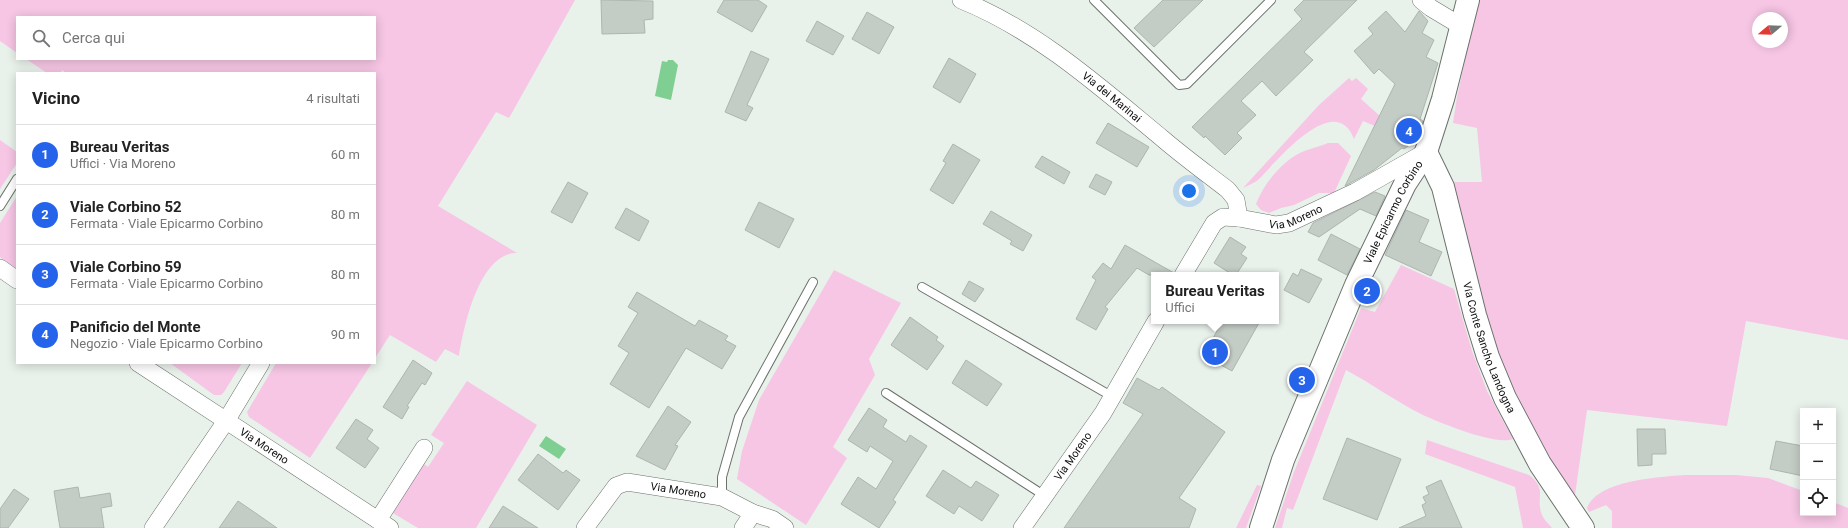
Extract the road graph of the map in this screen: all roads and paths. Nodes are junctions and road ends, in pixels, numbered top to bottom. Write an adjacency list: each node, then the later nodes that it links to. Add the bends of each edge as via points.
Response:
1 (961, 0): 11 (street, Via dei Marinai, via 987,11 1033,37 1101,87 1228,190 1236,200)
2 (1094, 0): 3 (lane, via 1179,86 1187,84)
3 (1271, 0)
4 (1421, 0): 6 (street)
5 (1468, 0): 6 (main road, Viale Epicarmo Corbino)
6 (1461, 26): 7 (main road, Viale Epicarmo Corbino, via 1443,99)
7 (1426, 152): 8 (main road, Viale Epicarmo Corbino); 28 (main road, Via Conte Sancho Landogna, via 1443,187 1488,357 1505,398 1540,464)
8 (1397, 179): 11 (street, Via Moreno, via 1355,192 1289,223 1276,225); 34 (main road, Viale Epicarmo Corbino, via 1283,460)
9 (16, 181): 10 (lane)
10 (0, 206)
11 (1239, 218): 13 (street, Via Moreno, via 1223,217 1214,223)
12 (0, 268): 14 (street)
13 (1185, 272)
14 (16, 279)
15 (813, 282): 25 (lane, via 739,416 722,476)
16 (922, 287): 21 (lane)
17 (1154, 324): 21 (street, Via Moreno)
18 (140, 364): 22 (street, Via Moreno)
19 (260, 364): 22 (street)
20 (886, 392): 24 (lane)
21 (1113, 397): 24 (street, Via Moreno)
22 (226, 421): 27 (street, Via Moreno); 29 (street)
23 (424, 448): 27 (street)
24 (1045, 496): 33 (street, Via Moreno)
25 (722, 497): 26 (street, Via Moreno); 30 (street, Via Moreno, via 626,482 616,486)
26 (753, 513): 31 (street); 32 (street, Via Moreno, via 772,519)
27 (385, 526)
28 (1580, 527)
29 (153, 528)
30 (585, 528)
31 (743, 528)
32 (785, 528)
33 (1022, 528)
34 (1261, 528)

